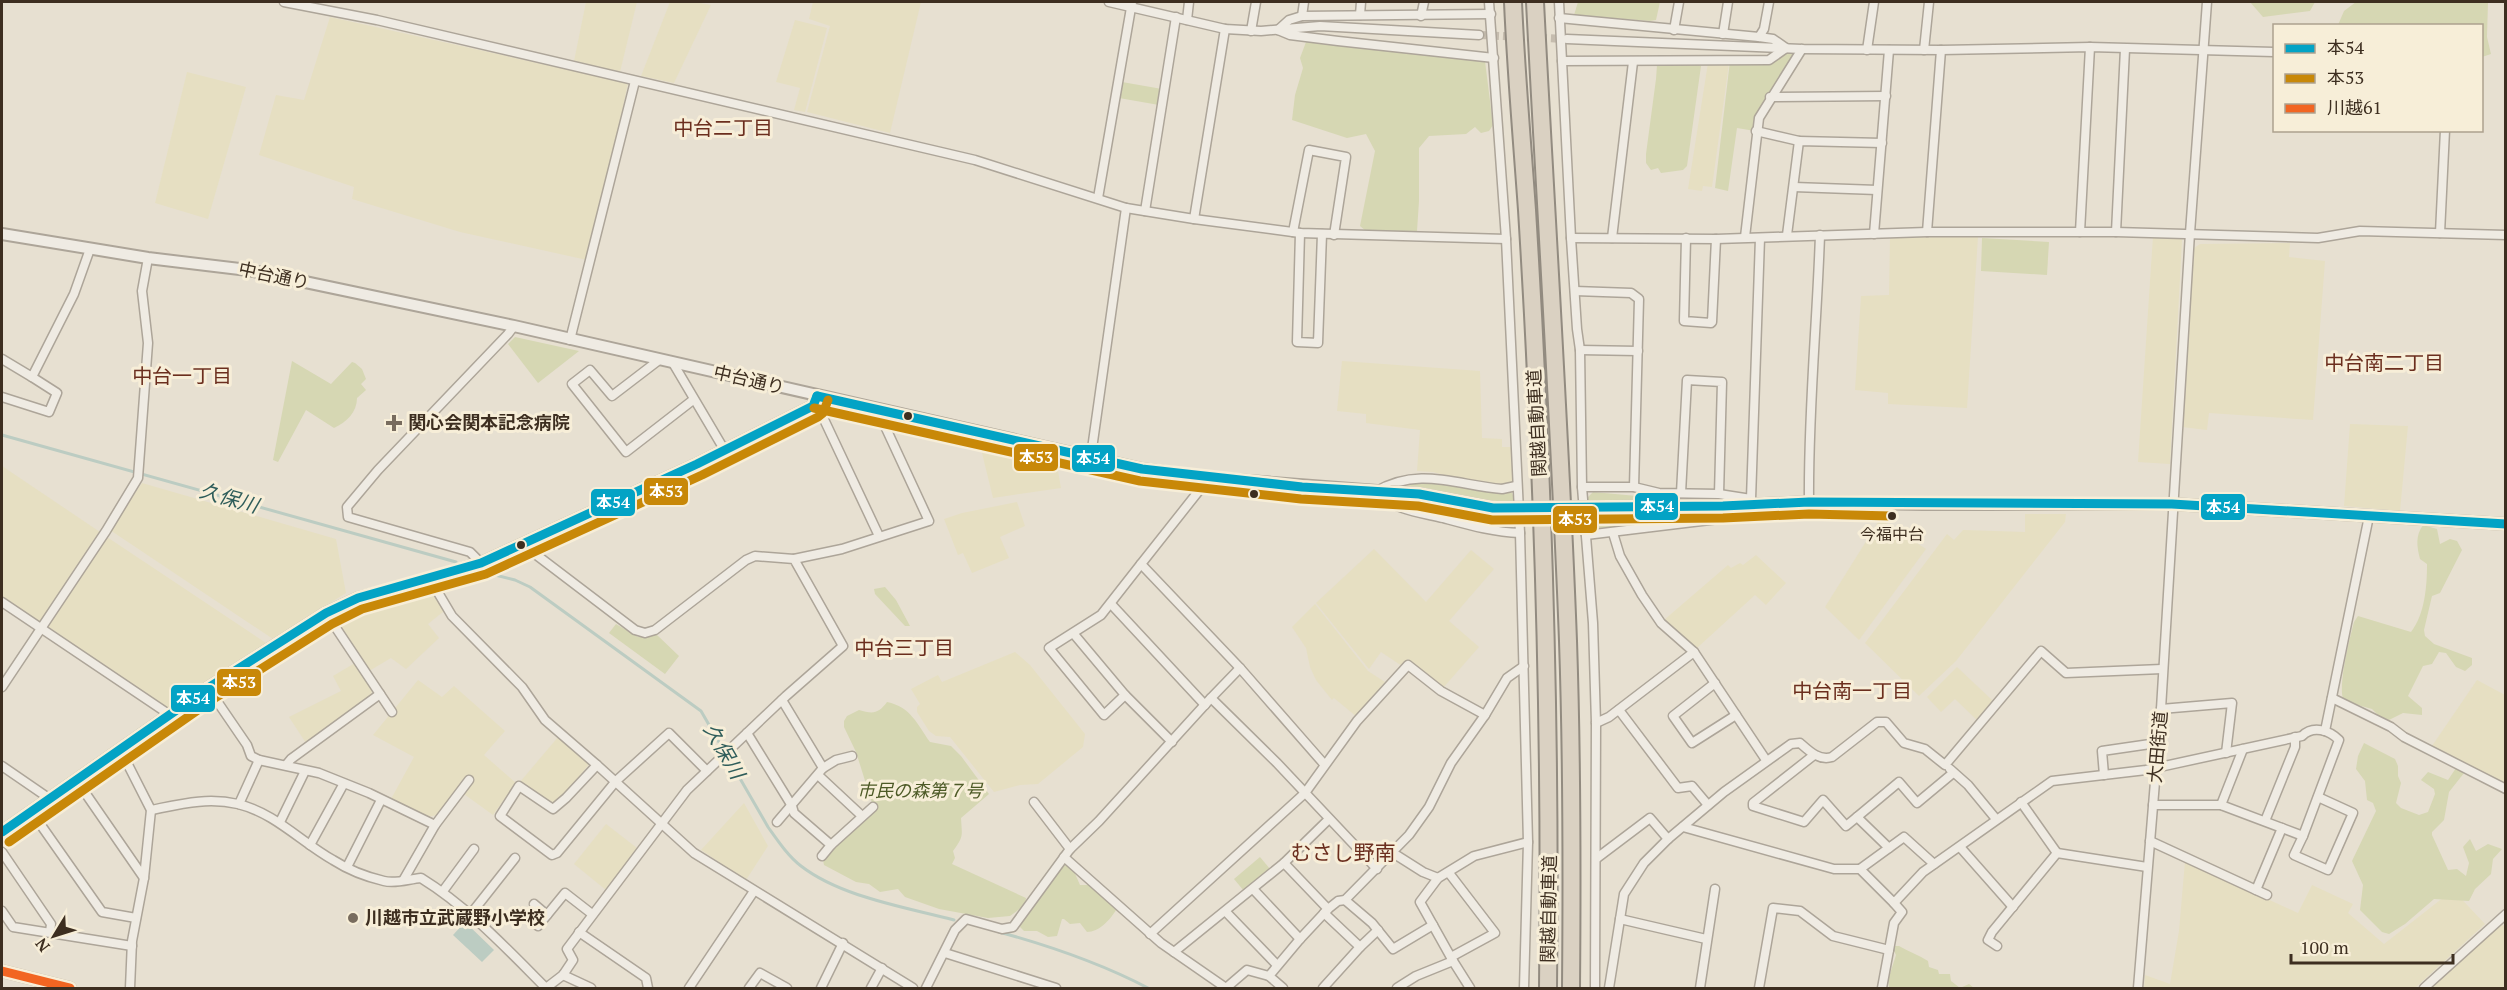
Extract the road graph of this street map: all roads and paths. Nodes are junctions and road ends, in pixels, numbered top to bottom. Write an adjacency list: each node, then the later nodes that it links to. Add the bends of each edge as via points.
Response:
1 (284, 2): 47 (street)
2 (1108, 2): 18 (street)
3 (1189, 2): 25 (street)
4 (1256, 2): 29 (street)
5 (1304, 2): 21 (street)
6 (1360, 2): 20 (street)
7 (1424, 2): 22 (street)
8 (1489, 2): 19 (street)
9 (1513, 2): 279 (highway, 関越自動車道, via 1527,210 1545,640 1550,804)
10 (1535, 2): 280 (highway, 関越自動車道, via 1568,644)
11 (1558, 2): 24 (street)
12 (1679, 2): 28 (street)
13 (1728, 2): 30 (street)
14 (1769, 2): 32 (street)
15 (1874, 2): 38 (street)
16 (1929, 2): 40 (street)
17 (2207, 2): 42 (street, 大田街道)
18 (1132, 4): 23 (street); 56 (street)
19 (1491, 14): 22 (street); 44 (street)
20 (1359, 15): 21 (street); 22 (street)
21 (1302, 16): 27 (street)
22 (1421, 16)
23 (1176, 17): 25 (street); 58 (street)
24 (1559, 18): 28 (street); 45 (street)
25 (1187, 20): 26 (street)
26 (1225, 28): 29 (street); 59 (street)
27 (1277, 30): 29 (street); 31 (street, via 1320,26); 44 (street, via 1290,35)
28 (1674, 30): 30 (street)
29 (1251, 31)
30 (1723, 34): 32 (street)
31 (1479, 35)
32 (1759, 37): 35 (street, via 1773,39)
33 (1567, 39): 35 (street)
34 (2090, 46): 37 (street); 41 (street); 63 (street)
35 (1786, 48): 36 (street); 46 (street, via 1769,60)
36 (1802, 49): 38 (street); 49 (street)
37 (2125, 49): 42 (street); 60 (street)
38 (1867, 50): 39 (street)
39 (1889, 50): 40 (street); 48 (street)
40 (1924, 50): 41 (street)
41 (1941, 50): 62 (street)
42 (2204, 50): 43 (street); 64 (street, 大田街道)
43 (2273, 52)
44 (1494, 58): 78 (street)
45 (1562, 61): 46 (street); 74 (street)
46 (1633, 62): 75 (street)
47 (635, 81): 56 (street, via 975,160); 84 (street)
48 (1886, 96): 49 (street); 53 (street)
49 (1770, 97): 50 (street)
50 (1756, 131): 52 (street); 73 (street)
51 (2445, 132): 65 (street)
52 (1799, 141): 53 (street); 54 (street)
53 (1882, 143): 55 (street)
54 (1794, 187): 55 (street); 70 (street)
55 (1877, 190): 68 (street)
56 (1098, 198): 57 (street)
57 (1126, 208): 58 (street); 96 (street)
58 (1144, 210): 59 (street)
59 (1194, 219): 61 (street)
60 (2116, 231): 63 (street); 64 (street)
61 (1296, 232): 67 (street); 67 (street, via 1297,342 1318,343); 69 (street, via 1309,150 1346,157)
62 (1927, 232): 63 (street); 68 (street)
63 (2080, 232)
64 (2190, 233): 65 (street, via 2318,238 2360,231); 106 (street, 大田街道)
65 (2440, 233): 72 (street)
66 (2, 234): 80 (street, 中台通り)
67 (1322, 234): 69 (street)
68 (1874, 234): 71 (street)
69 (1334, 235): 78 (street)
70 (1787, 235): 71 (street); 77 (street)
71 (1820, 235): 105 (street, via 1809,414)
72 (2505, 235)
73 (1745, 237): 77 (street); 79 (street)
74 (1571, 238): 75 (street); 82 (street)
75 (1612, 238): 76 (street)
76 (1686, 238): 79 (street); 79 (street, via 1684,321 1710,323)
77 (1760, 238): 104 (street)
78 (1506, 239): 98 (street)
79 (1716, 239)
80 (90, 249): 81 (street, 中台通り); 90 (street, via 74,294)
81 (148, 258): 83 (street, 中台通り, via 248,270); 121 (street, via 142,291 148,343 138,478)
82 (1575, 291): 85 (street); 86 (street, via 1631,293 1639,299)
83 (514, 326): 84 (street, 中台通り); 115 (street, via 347,507 348,517 470,552)
84 (570, 340): 88 (street, 中台通り)
85 (1580, 350): 86 (street); 99 (street)
86 (1638, 351): 100 (street)
87 (2, 359): 90 (street)
88 (659, 360): 89 (street, 中台通り); 92 (street, via 612,396 590,370 572,384 627,452)
89 (673, 363): 92 (street); 93 (street, 中台通り)
90 (32, 377): 91 (street, via 57,393 49,412)
91 (2, 397)
92 (693, 400): 95 (street)
93 (815, 401): 94 (street, 中台通り); 95 (street); 112 (street)
94 (877, 409): 96 (street, 中台通り); 112 (street, via 929,521)
95 (725, 451): 113 (street)
96 (1091, 456): 97 (street, 中台通り, via 1142,469)
97 (1209, 478): 101 (street, 中台通り); 116 (street)
98 (1516, 486): 101 (street, via 1502,489 1417,478 1397,480); 109 (street)
99 (1582, 487): 100 (street); 111 (street)
100 (1634, 487): 102 (street)
101 (1375, 492): 104 (street, 中台通り, bridge, via 1419,494 1493,508 1723,506); 109 (street, via 1408,511 1479,529)
102 (1681, 494): 103 (street); 103 (street, via 1687,380 1722,382)
103 (1719, 494): 104 (street)
104 (1752, 501): 105 (street, 中台通り); 110 (street, via 1743,516)
105 (1809, 502): 106 (street, 中台通り)
106 (2172, 504): 107 (street, 中台通り); 126 (street, 大田街道)
107 (2369, 516): 108 (street, 中台通り); 132 (street)
108 (2505, 524)
109 (1520, 533): 124 (street)
110 (1613, 533): 111 (street); 123 (street, via 1620,556 1661,623)
111 (1586, 535): 141 (street)
112 (879, 536): 114 (street, via 842,549)
113 (522, 544): 114 (street, via 635,630 645,633 655,630 746,560 755,556); 115 (street)
114 (794, 558): 133 (street, via 843,646)
115 (481, 563): 117 (street)
116 (1141, 564): 119 (street); 125 (street)
117 (430, 579): 120 (street, via 358,598); 156 (street, via 452,616 522,687 539,714)
118 (2, 602): 121 (street)
119 (1111, 604): 122 (street); 134 (street)
120 (326, 613): 129 (street); 130 (street)
121 (41, 628): 128 (street); 138 (street)
122 (1073, 633): 131 (street); 131 (street, via 1049,648 1104,715)
123 (1694, 652): 127 (street); 136 (street)
124 (1524, 666): 139 (street, via 1507,678); 199 (street)
125 (1240, 668): 134 (street); 154 (street)
126 (2162, 669): 135 (street, 大田街道); 157 (street, via 2066,673 2041,651)
127 (1715, 683): 140 (street); 140 (street, via 1672,716 1692,742)
128 (2, 687)
129 (208, 688): 138 (street); 152 (street, via 248,745 251,756)
130 (380, 694): 137 (street); 155 (street)
131 (1125, 695): 145 (street)
132 (2332, 698): 142 (street); 169 (street)
133 (782, 700): 143 (street); 162 (street)
134 (1208, 702): 145 (street); 170 (street)
135 (2161, 709): 146 (street, 大田街道); 149 (street, via 2232,703)
136 (1619, 710): 141 (street); 177 (street, via 1678,788 1692,786)
137 (392, 712)
138 (170, 715): 148 (street)
139 (1485, 715): 154 (street, via 1441,691 1408,664); 207 (street, via 1451,763 1429,807)
140 (1736, 715): 153 (street)
141 (1596, 723): 211 (street)
142 (2325, 731): 144 (street, via 2307,731); 171 (street, via 2339,740)
143 (747, 734): 161 (street); 180 (street)
144 (2295, 737): 147 (street); 188 (street, via 2295,747)
145 (1172, 742): 206 (street)
146 (2157, 743): 159 (street, 大田街道); 164 (street, via 2102,751)
147 (2243, 749): 149 (street); 179 (street)
148 (121, 751): 166 (street); 182 (street)
149 (2226, 753): 159 (street)
150 (1814, 755): 153 (street, via 1795,742); 157 (street, via 1832,757 1877,722 1886,722 1904,744 1924,749); 185 (street, via 1753,806 1804,822 1823,800 1846,826)
151 (852, 756): 162 (street, via 836,760)
152 (259, 760): 155 (street); 176 (street)
153 (1767, 760): 177 (street)
154 (1324, 764): 170 (street)
155 (286, 765): 160 (street)
156 (597, 765): 167 (street); 167 (street, via 553,809 519,786 500,816 552,855)
157 (1945, 765): 163 (street)
158 (2, 766): 172 (street)
159 (2155, 767): 164 (street); 178 (street, 大田街道)
160 (306, 771): 168 (street); 189 (street)
161 (706, 771): 167 (street, via 670,733); 190 (street)
162 (820, 772): 180 (street); 184 (street)
163 (1953, 773): 185 (street, via 1917,803 1899,782); 187 (street)
164 (2104, 775): 175 (street, via 2052,781)
165 (469, 780): 192 (street)
166 (77, 781): 172 (street); 219 (street)
167 (616, 781): 190 (street)
168 (342, 785): 173 (street); 200 (street)
169 (2505, 789)
170 (1305, 793): 186 (street); 246 (street)
171 (2318, 797): 196 (street); 196 (street, via 2353,813 2328,870 2294,855)
172 (50, 799): 183 (street)
173 (381, 800): 192 (street); 214 (street)
174 (1034, 802): 206 (street)
175 (2021, 802): 187 (street); 208 (street)
176 (239, 804): 182 (street, via 204,800); 189 (street)
177 (1708, 805): 193 (street)
178 (2154, 805): 179 (street); 198 (street, 大田街道)
179 (2221, 805): 188 (street)
180 (792, 806): 191 (street); 201 (street, via 794,813)
181 (873, 807): 184 (street)
182 (151, 810): 219 (street)
183 (31, 812): 195 (street); 239 (street, via 102,912)
184 (862, 816): 201 (street)
185 (1857, 817): 202 (street)
186 (1329, 819): 212 (street); 216 (street)
187 (1996, 819): 203 (street)
188 (2265, 821): 194 (street)
189 (280, 822): 200 (street)
190 (662, 822): 226 (street, via 694,853); 238 (street)
191 (777, 822)
192 (435, 825): 221 (street)
193 (1683, 827): 197 (street); 217 (street, via 1834,869)
194 (2282, 828): 196 (street); 224 (street)
195 (2, 832)
196 (2303, 837)
197 (1668, 839): 211 (street, via 1650,818); 240 (street, via 1627,886)
198 (2150, 841): 215 (street, 大田街道); 224 (street)
199 (1528, 842): 218 (street, via 1474,856); 278 (street)
200 (310, 844): 214 (street)
201 (831, 845): 209 (street)
202 (1889, 848): 213 (street, via 1904,837); 217 (street)
203 (1960, 848): 213 (street); 231 (street)
204 (474, 849): 225 (street)
205 (2, 852): 244 (street, via 51,924)
206 (1067, 853): 246 (street); 255 (street, via 1013,927 1002,929 966,919 955,930)
207 (1393, 853): 216 (street); 220 (street)
208 (2057, 853): 215 (street); 231 (street)
209 (822, 856)
210 (515, 858): 236 (street)
211 (1597, 858): 281 (street)
212 (1284, 863): 222 (street); 233 (street)
213 (1934, 864): 229 (street)
214 (347, 867): 221 (street, via 384,881)
215 (2147, 867): 286 (street, 大田街道)
216 (1377, 869): 228 (street)
217 (1860, 869): 229 (street)
218 (1449, 873): 220 (street); 256 (street, via 1495,933)
219 (144, 878): 239 (street)
220 (1438, 878): 241 (street, via 1420,901)
221 (404, 879): 225 (street, via 421,878)
222 (1253, 889): 234 (street); 247 (street)
223 (1715, 890): 248 (street)
224 (2256, 890): 227 (street)
225 (442, 891): 236 (street)
226 (754, 891): 249 (street); 266 (street)
227 (2267, 896)
228 (1345, 900): 233 (street); 243 (street)
229 (1894, 903): 253 (street, via 1902,915 1894,923)
230 (534, 904): 237 (street)
231 (2013, 907): 251 (street, via 1988,940)
232 (2, 911): 244 (street, via 13,927)
233 (1326, 911): 247 (street); 252 (street)
234 (1226, 912): 254 (street); 257 (street)
235 (2505, 914): 287 (street)
236 (470, 915): 260 (street, via 546,988)
237 (547, 915): 238 (street, via 565,893); 242 (street)
238 (591, 915): 245 (street)
239 (136, 918): 250 (street)
240 (1620, 919): 248 (street); 282 (street)
241 (1433, 925): 243 (street, via 1393,949); 256 (street)
242 (538, 926)
243 (1378, 930): 252 (street)
244 (50, 932): 250 (street)
245 (579, 932): 260 (street, via 567,949 573,960); 265 (street, via 646,978)
246 (1150, 934): 254 (street)
247 (1300, 939): 257 (street)
248 (1706, 939): 283 (street)
249 (843, 943): 258 (street); 269 (street)
250 (132, 946): 263 (street)
251 (1997, 946)
252 (1360, 947): 275 (street)
253 (1889, 950): 284 (street, via 1833,936 1800,911 1773,908); 285 (street)
254 (1173, 952): 261 (street, via 1226,988 1247,970)
255 (945, 953): 272 (street); 273 (street)
256 (1452, 959): 276 (street); 277 (street)
257 (1277, 965): 261 (street)
258 (882, 968): 270 (street); 271 (street)
259 (2, 971): 262 (street)
260 (563, 975): 264 (street)
261 (1269, 976): 274 (street)
262 (70, 988)
263 (130, 988)
264 (591, 988)
265 (646, 988)
266 (689, 988)
267 (750, 988): 268 (street, via 759,973)
268 (788, 988)
269 (821, 988)
270 (871, 988)
271 (913, 988)
272 (926, 988)
273 (1056, 988)
274 (1283, 988)
275 (1323, 988)
276 (1397, 988)
277 (1470, 988)
278 (1522, 988)
279 (1548, 988)
280 (1571, 988)
281 (1595, 988)
282 (1609, 988)
283 (1700, 988)
284 (1760, 988)
285 (1882, 988)
286 (2138, 988)
287 (2424, 988)

